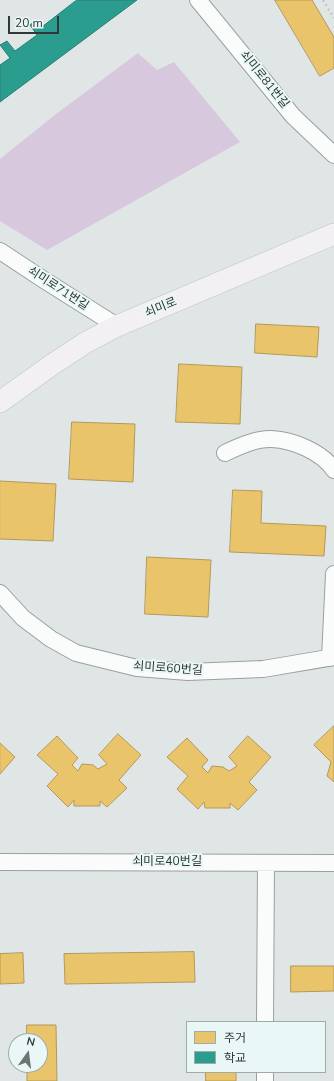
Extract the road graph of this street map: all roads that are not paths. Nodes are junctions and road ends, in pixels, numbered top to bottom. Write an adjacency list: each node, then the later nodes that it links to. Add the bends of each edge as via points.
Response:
1 (198, 0): 2 (street, 쇠미로81번길, via 293,116)
2 (334, 155)
3 (334, 234): 5 (main road, 쇠미로)
4 (0, 251): 5 (street, 쇠미로71번길)
5 (117, 326): 6 (main road, 쇠미로, via 85,343)
6 (0, 402)
7 (225, 453): 8 (street, via 242,444 271,438 306,449 322,458)
8 (334, 470)
9 (334, 574): 11 (street)
10 (0, 593): 11 (street, 쇠미로60번길, via 23,618 76,654 137,668 188,672 248,670)
11 (332, 658)
12 (0, 862): 13 (street, 쇠미로40번길)
13 (266, 863): 14 (street, 쇠미로40번길); 15 (street)
14 (334, 863)
15 (265, 1021)

